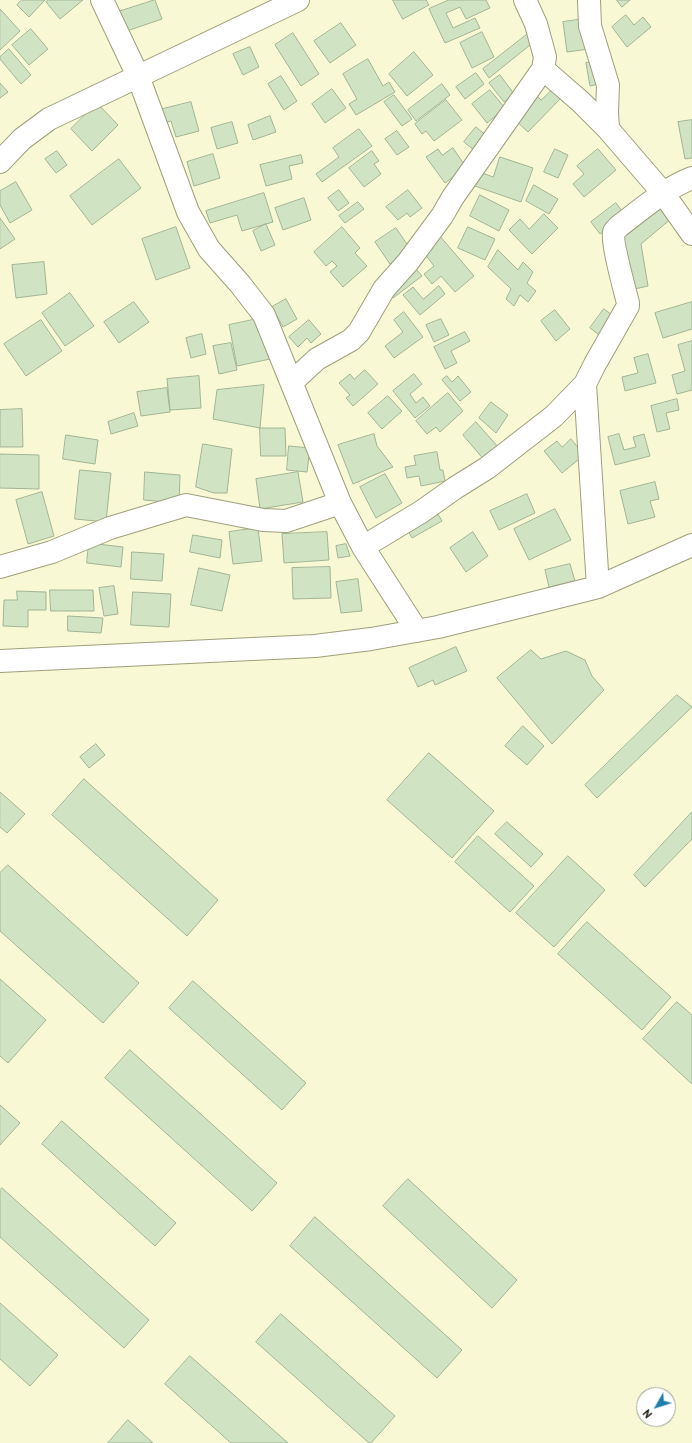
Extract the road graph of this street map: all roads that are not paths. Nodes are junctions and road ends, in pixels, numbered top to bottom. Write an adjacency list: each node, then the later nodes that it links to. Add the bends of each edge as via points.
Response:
1 (102, 0): 6 (street)
2 (298, 0): 6 (street)
3 (526, 0): 5 (street, via 545,57)
4 (589, 0): 7 (street, via 590,26 608,85)
5 (543, 69): 7 (street); 12 (street, via 442,216 384,289 359,332 351,340 317,359)
6 (138, 76): 8 (street, via 49,119 22,139); 12 (street, via 188,212 209,249 264,315)
7 (608, 130): 10 (street)
8 (0, 162)
9 (692, 178): 10 (street)
10 (663, 193): 11 (street); 13 (street, via 614,232 628,306)
11 (692, 234)
12 (292, 382): 14 (street)
13 (585, 384): 16 (street, via 554,416 505,455); 18 (street)
14 (340, 503): 16 (street); 17 (street, via 286,521 263,520 186,505 110,528 52,552)
15 (692, 545): 18 (street)
16 (364, 547): 19 (street)
17 (0, 567)
18 (598, 587): 19 (street)
19 (417, 631): 20 (street, via 315,646)
20 (0, 661)

